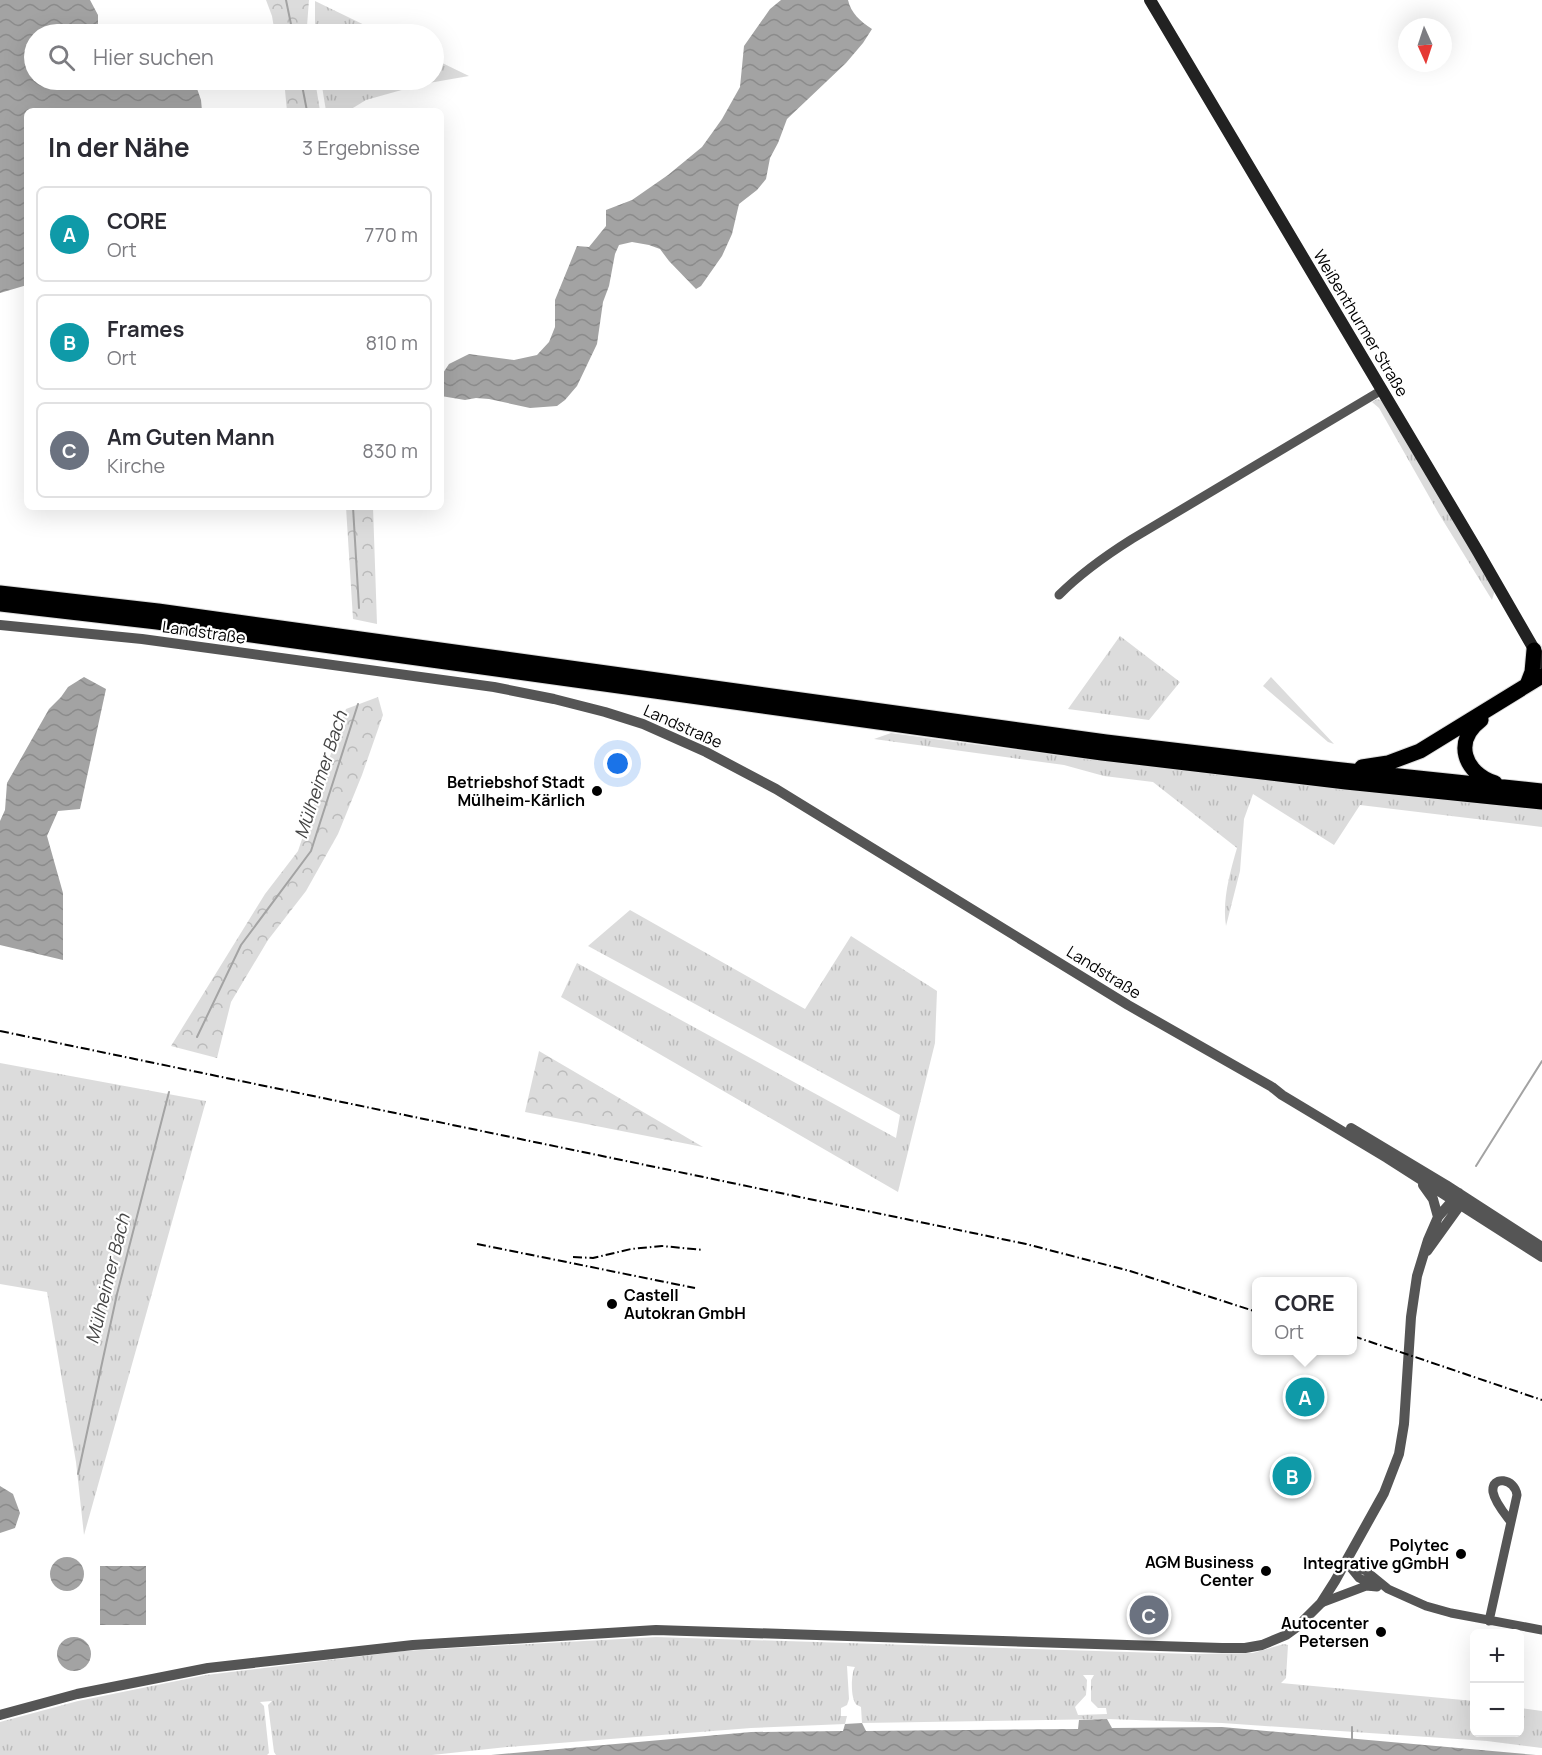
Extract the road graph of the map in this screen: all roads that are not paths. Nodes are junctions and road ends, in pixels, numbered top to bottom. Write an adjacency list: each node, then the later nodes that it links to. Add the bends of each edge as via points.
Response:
1 (1150, 0): 2 (main road, Weißenthurmer Straße)
2 (1382, 390): 4 (street, via 1131,539 1100,559); 7 (main road, Weißenthurmer Straße)
3 (0, 593): 10 (highway)
4 (1059, 595)
5 (0, 604): 13 (highway, via 157,622 1102,753)
6 (0, 625): 14 (street, Landstraße, via 142,639 494,687 643,724 784,794 1128,1005)
7 (1538, 657): 9 (highway, via 1532,672)
8 (1542, 676): 9 (highway)
9 (1534, 686): 10 (highway, via 1409,756 1378,765); 11 (highway, via 1475,725 1465,744 1470,766 1477,774)
10 (1332, 769): 11 (highway)
11 (1515, 789): 12 (highway)
12 (1542, 791)
13 (1542, 802)
14 (1272, 1087): 15 (street); 16 (street, via 1332,1117)
15 (1419, 1179): 16 (street); 17 (street, via 1433,1199)
16 (1459, 1199): 17 (street); 18 (street); 19 (street); 20 (street)
17 (1438, 1217): 19 (street)
18 (1542, 1247)
19 (1424, 1256): 22 (street, via 1413,1299 1399,1454 1384,1493)
20 (1542, 1257)
21 (1511, 1522): 26 (street)
22 (1346, 1562): 23 (street, via 1359,1578); 24 (street, via 1366,1571); 25 (street)
23 (1377, 1587): 24 (street); 25 (street, via 1366,1586)
24 (1388, 1589): 26 (street, via 1426,1606)
25 (1321, 1603): 28 (street, via 1286,1635 1245,1648 656,1630 413,1645 208,1668 77,1694)
26 (1489, 1621): 27 (street)
27 (1542, 1630)
28 (0, 1715)

